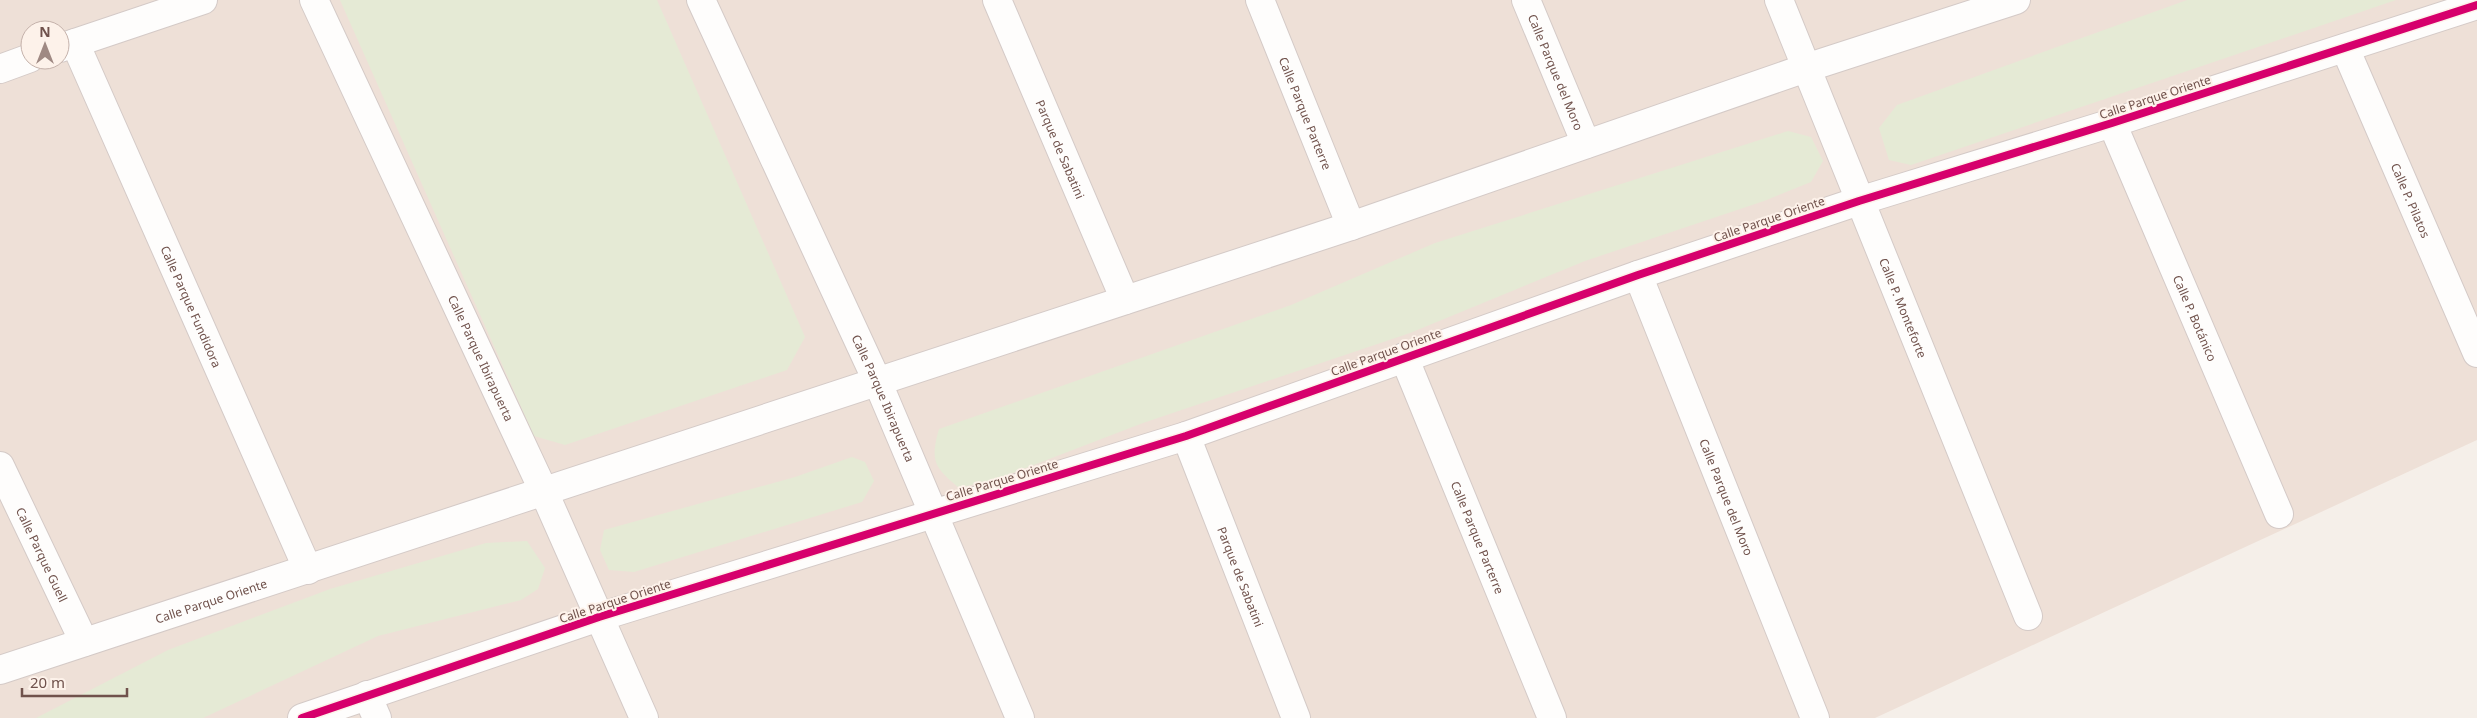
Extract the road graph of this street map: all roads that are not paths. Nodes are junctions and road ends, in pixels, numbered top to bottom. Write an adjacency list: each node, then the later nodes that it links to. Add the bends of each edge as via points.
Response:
1 (203, 0): 10 (street)
2 (314, 0): 27 (street, Calle Parque Ibirapuerta)
3 (701, 0): 24 (street, Calle Parque Ibirapuerta)
4 (997, 0): 21 (street, Parque de Sabatini)
5 (1260, 0): 19 (street, Calle Parque Parterre)
6 (1526, 0): 17 (street, Calle Parque del Moro)
7 (1779, 0): 14 (street, Calle P. Monteforte)
8 (2016, 0): 14 (street, Calle Parque Oriente)
9 (2477, 5): 11 (street, Calle Parque Oriente)
10 (70, 44)
11 (2345, 48): 16 (street, Calle Parque Oriente); 22 (street, Calle P. Pilatos)
12 (70, 52): 30 (street, Calle Parque Fundidora)
13 (20, 62): 15 (street)
14 (1806, 68): 17 (street, Calle Parque Oriente); 18 (street, Calle P. Monteforte)
15 (0, 69)
16 (2112, 123): 18 (street, Calle Parque Oriente); 29 (street, Calle P. Botánico)
17 (1586, 144): 19 (street, Calle Parque Oriente)
18 (1859, 201): 20 (street, Calle Parque Oriente); 31 (street, Calle P. Monteforte)
19 (1351, 226): 21 (street, Calle Parque Oriente)
20 (1638, 275): 23 (street, Calle Parque Oriente); 41 (street, Calle Parque del Moro)
21 (1125, 300): 24 (street, Calle Parque Oriente)
22 (2477, 353)
23 (1404, 357): 25 (street, Calle Parque Oriente); 40 (street, Calle Parque Parterre)
24 (878, 383): 27 (street, Calle Parque Oriente); 28 (street, Calle Parque Ibirapuerta)
25 (1186, 436): 28 (street, Calle Parque Oriente); 39 (street, Parque de Sabatini)
26 (0, 466): 33 (street, Calle Parque Guell)
27 (544, 492): 30 (street, Calle Parque Oriente); 32 (street, Calle Parque Ibirapuerta)
28 (933, 512): 32 (street, Calle Parque Oriente); 38 (street, Calle Parque Ibirapuerta)
29 (2279, 514)
30 (308, 570): 33 (street, Calle Parque Oriente)
31 (2028, 616)
32 (599, 617): 35 (street, Calle Parque Oriente); 37 (street, Calle Parque Ibirapuerta)
33 (84, 642): 34 (street, Calle Parque Oriente)
34 (0, 670)
35 (372, 707): 36 (street, Calle Parque Oriente)
36 (302, 718)
37 (644, 718)
38 (1020, 718)
39 (1296, 718)
40 (1552, 718)
41 (1815, 718)

